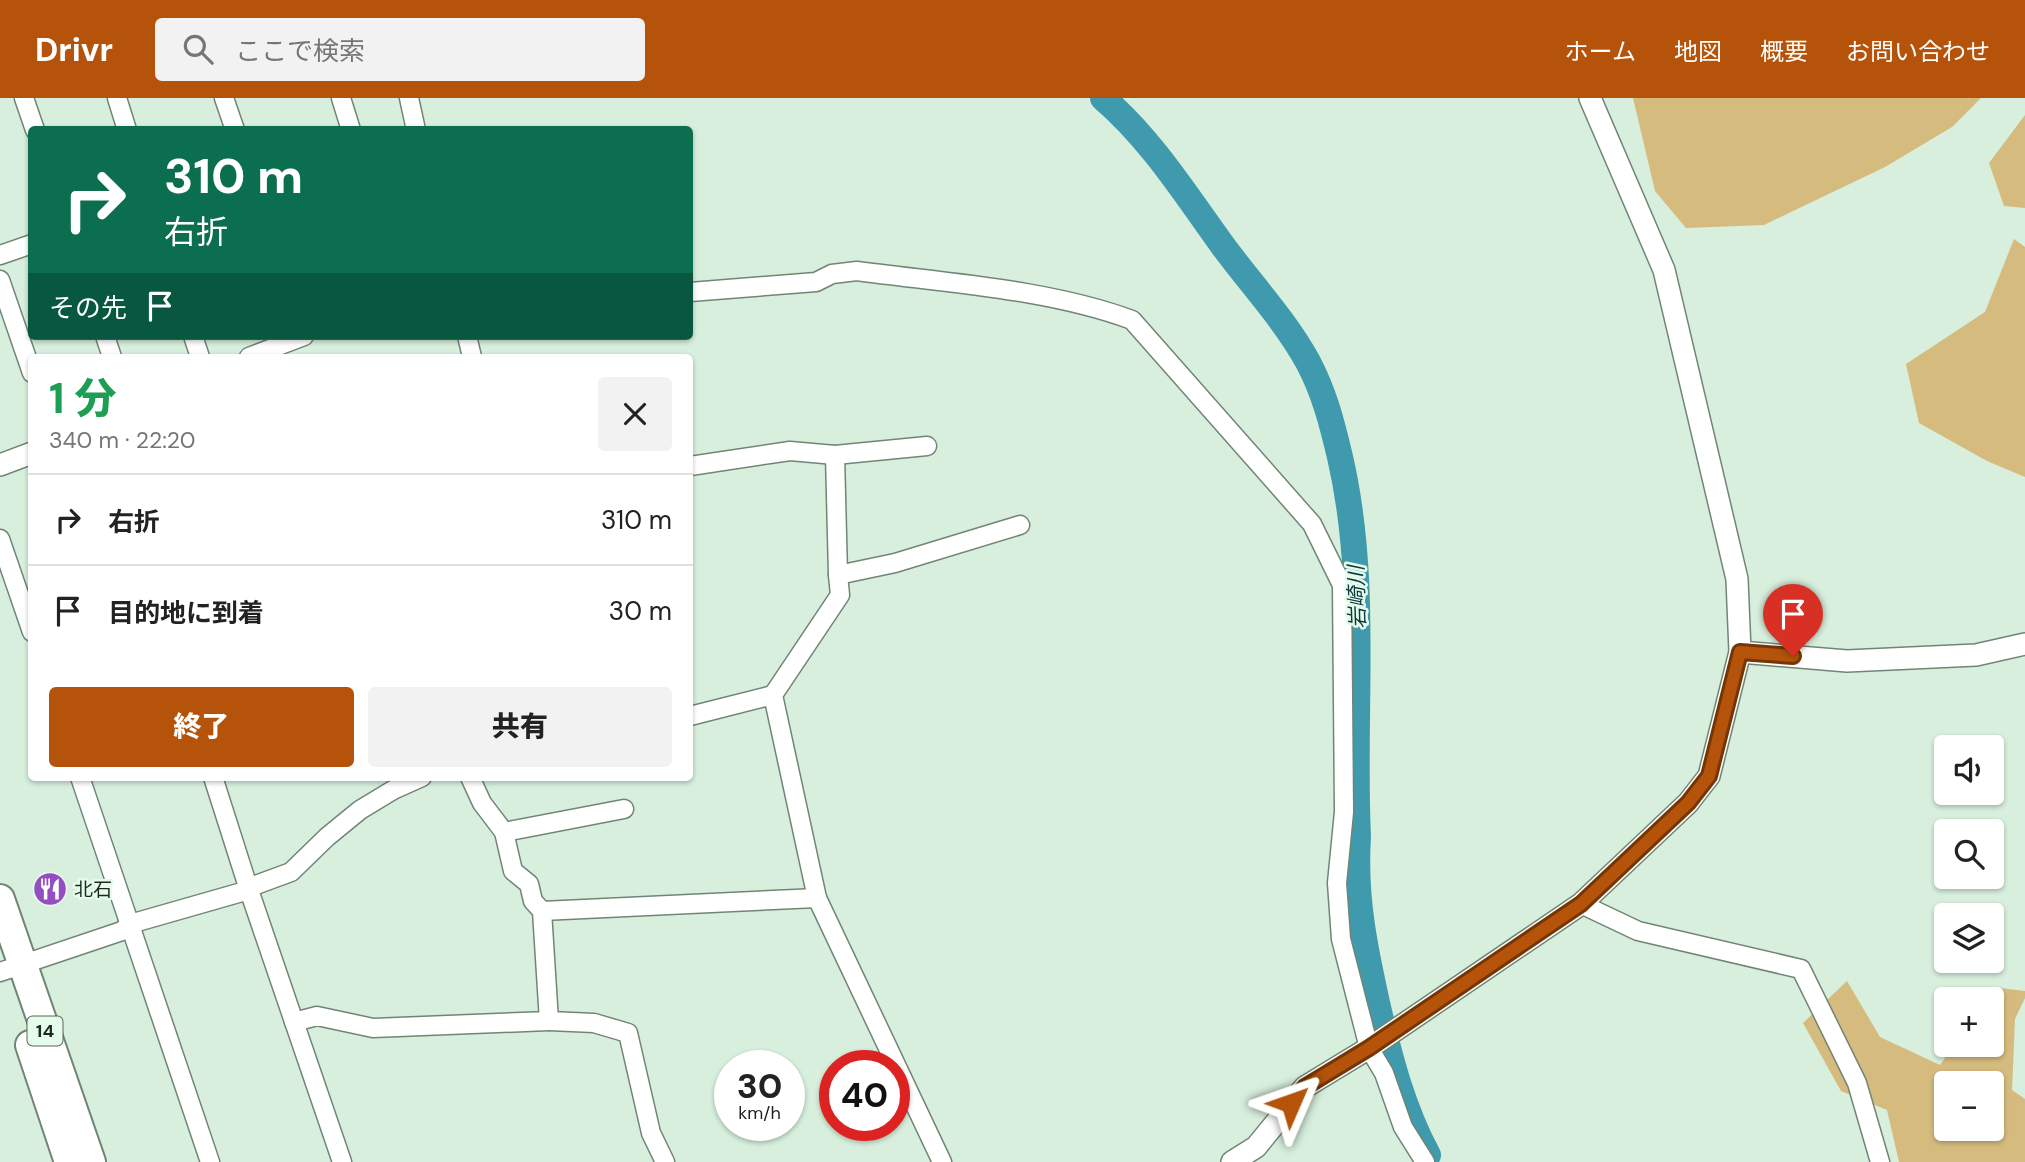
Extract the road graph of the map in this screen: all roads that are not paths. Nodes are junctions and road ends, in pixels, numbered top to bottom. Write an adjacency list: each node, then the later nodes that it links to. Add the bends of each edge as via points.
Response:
1 (24, 98): 7 (street)
2 (117, 98): 8 (street)
3 (224, 98): 9 (street)
4 (341, 98): 10 (street)
5 (409, 98): 11 (street)
6 (1590, 98): 29 (street, via 1664,270 1737,579)
7 (34, 126)
8 (126, 126)
9 (234, 126)
10 (350, 126)
11 (415, 126)
12 (28, 245): 13 (street)
13 (0, 255)
14 (0, 280): 18 (street)
15 (693, 292): 47 (street, via 816,282 832,274 857,271 1034,295 1100,308 1132,320 1312,524 1342,586 1344,812 1337,883 1341,939)
16 (293, 340): 17 (street)
17 (256, 354)
18 (28, 361)
19 (927, 446): 21 (street)
20 (28, 454): 22 (street)
21 (835, 455): 23 (street, via 790,451); 26 (street)
22 (0, 465)
23 (693, 466)
24 (1020, 525): 26 (street)
25 (0, 539): 27 (street)
26 (838, 575): 30 (street, via 840,596)
27 (28, 620)
28 (2025, 644): 29 (street, via 1976,655 1847,661)
29 (1740, 652): 41 (street, via 1709,776 1688,803)
30 (773, 695): 31 (street); 39 (street)
31 (693, 715)
32 (81, 781): 43 (street)
33 (215, 781): 38 (street)
34 (413, 781): 38 (street, via 360,810 291,872)
35 (472, 781): 37 (street)
36 (624, 809): 37 (street)
37 (504, 832): 42 (street, via 513,871 529,884 533,901)
38 (255, 886): 43 (street); 46 (street)
39 (817, 898): 42 (street); 53 (street)
40 (0, 900): 44 (main road, 14)
41 (1581, 904): 47 (street); 56 (street, via 1638,931 1801,969 1857,1083)
42 (542, 911): 45 (street)
43 (130, 924): 44 (street, via 122,931); 50 (street)
44 (7, 966): 48 (main road, 14); 49 (main road, 14)
45 (549, 1021): 46 (street, via 373,1028 317,1016); 52 (street, via 594,1023 628,1033 651,1133)
46 (294, 1022): 51 (street)
47 (1373, 1045): 54 (street, via 1305,1087 1256,1147); 55 (street, via 1403,1127)
48 (69, 1162)
49 (91, 1162)
50 (210, 1162)
51 (342, 1162)
52 (665, 1162)
53 (942, 1162)
54 (1232, 1162)
55 (1425, 1162)
56 (1880, 1162)

